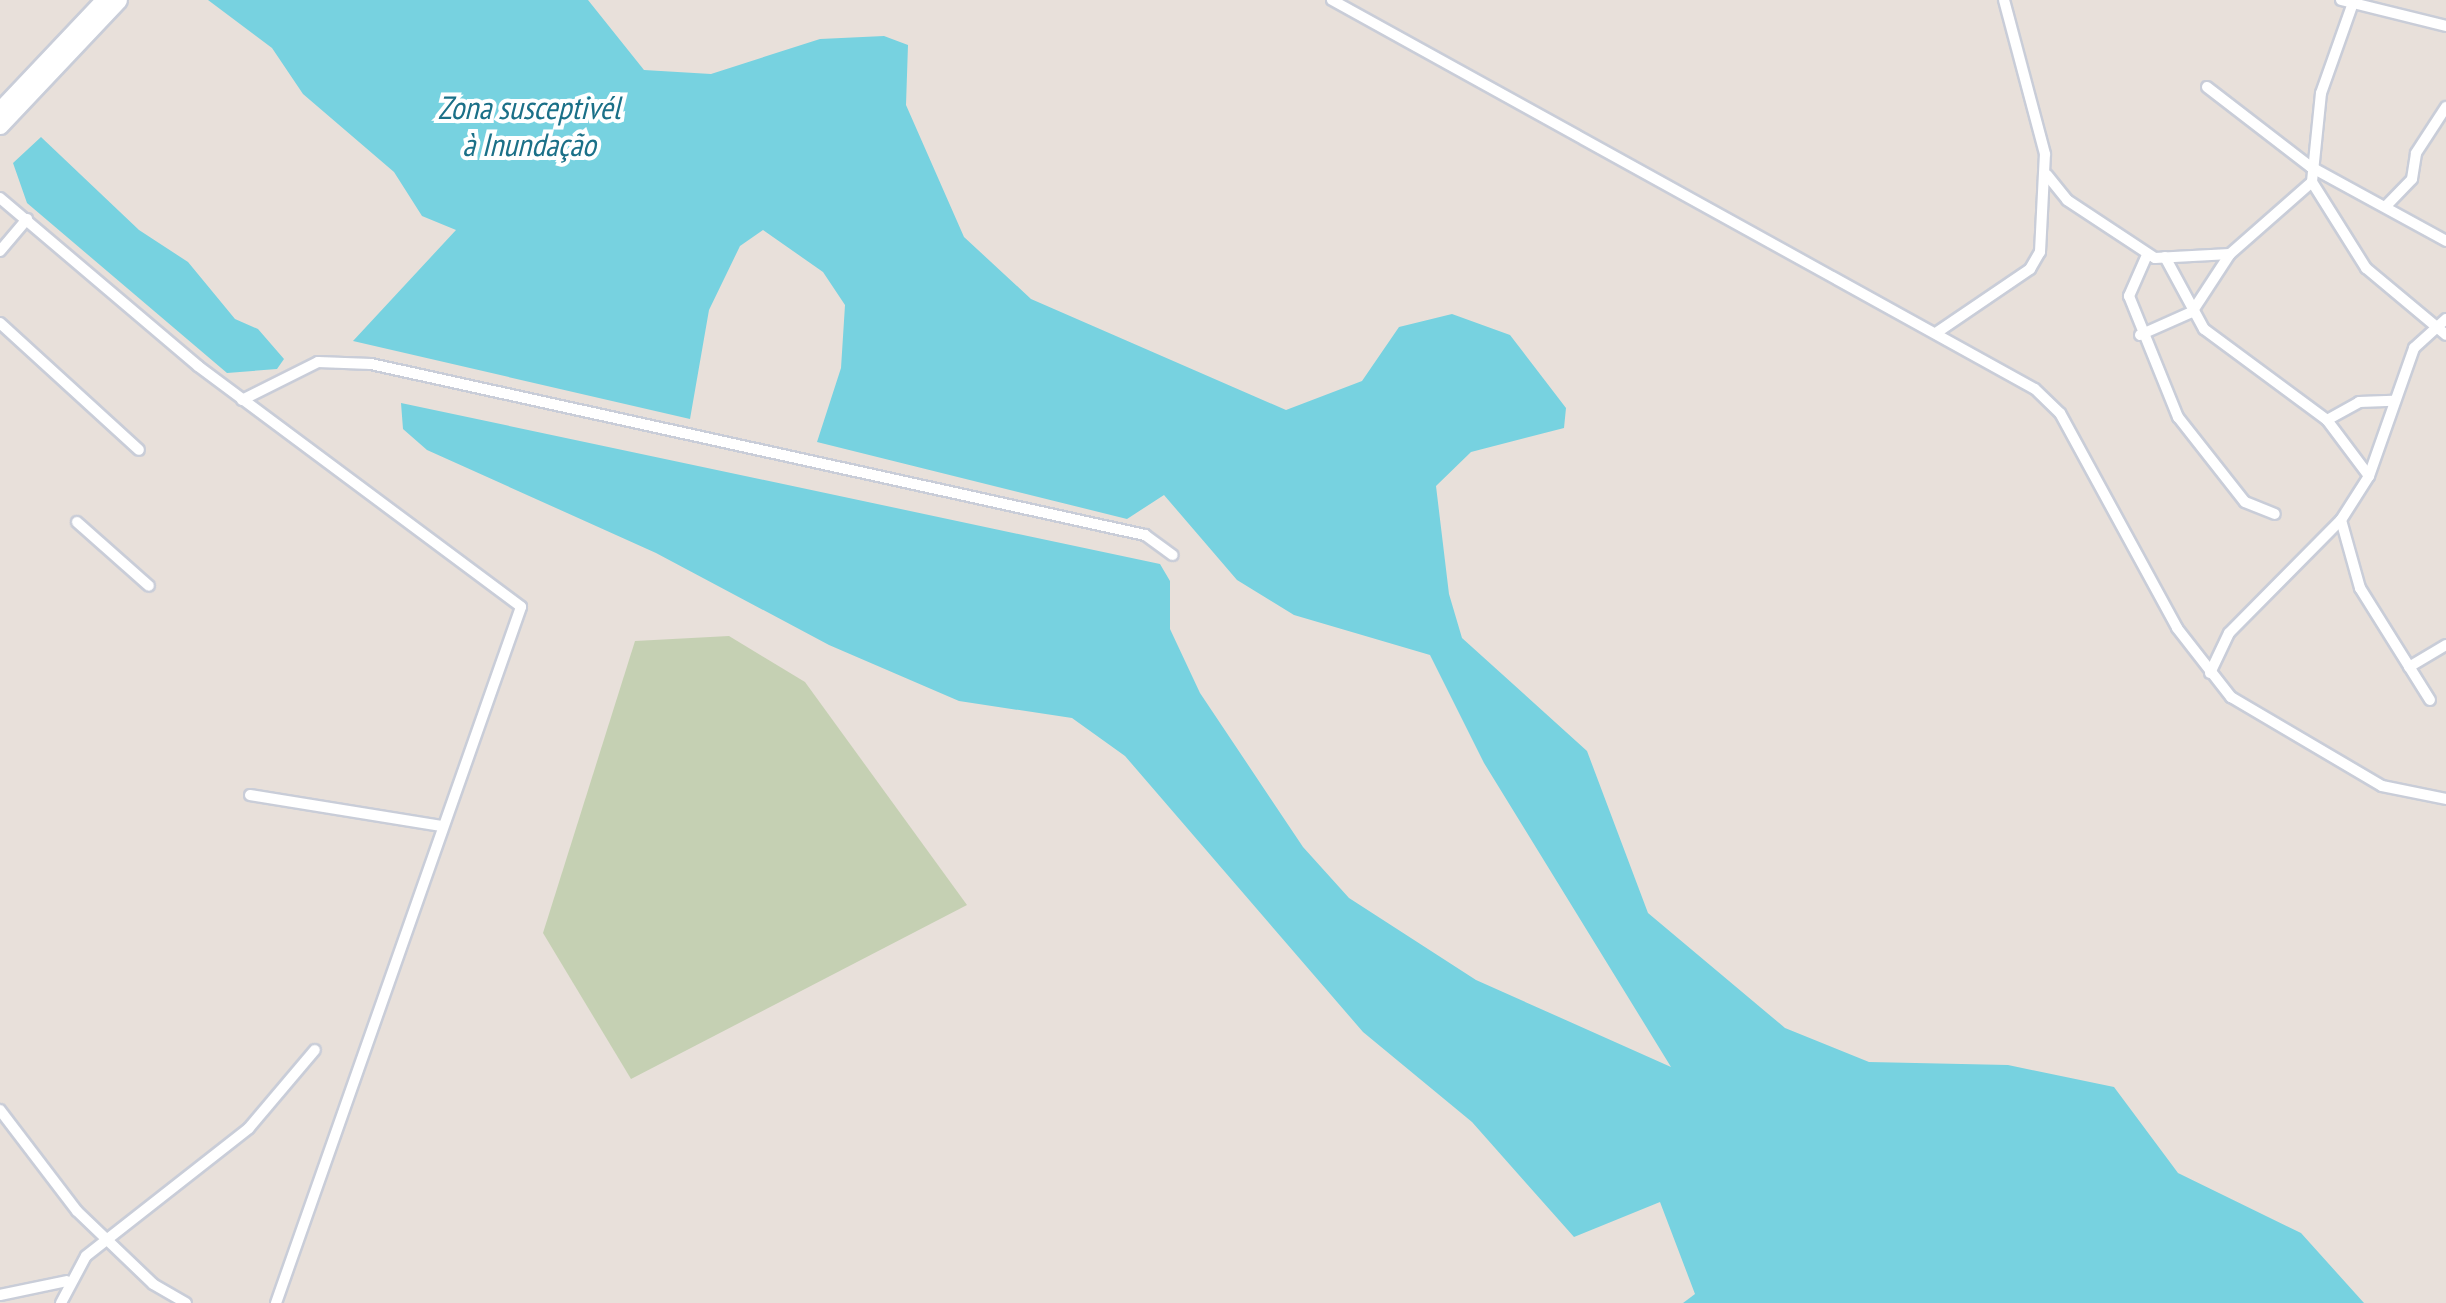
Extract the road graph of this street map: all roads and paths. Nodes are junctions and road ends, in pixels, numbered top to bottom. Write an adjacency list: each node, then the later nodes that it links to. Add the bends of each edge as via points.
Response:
1 (103, 0): 9 (main road)
2 (119, 0): 11 (main road)
3 (1332, 0): 26 (street)
4 (2004, 0): 13 (street)
5 (2340, 0): 6 (street)
6 (2354, 2): 7 (street); 12 (street, via 2320,93)
7 (2446, 26)
8 (2207, 87): 12 (street)
9 (2, 102)
10 (2446, 107): 16 (street, via 2416,153 2412,179)
11 (0, 126)
12 (2311, 167): 14 (street); 16 (street)
13 (2047, 175): 21 (street, via 2067,200); 26 (street, via 2047,218 2030,269)
14 (2312, 182): 20 (street); 25 (street, via 2366,268)
15 (0, 198): 17 (street)
16 (2387, 205): 18 (street)
17 (27, 219): 19 (street); 28 (street)
18 (2446, 241)
19 (0, 251)
20 (2230, 254): 22 (street); 23 (street)
21 (2147, 255): 22 (street); 27 (street, via 2129,296)
22 (2165, 257): 23 (street)
23 (2192, 312): 27 (street); 30 (street, via 2240,361)
24 (0, 323): 31 (street)
25 (2444, 326): 29 (street, via 2414,348)
26 (1936, 333): 40 (street, via 2060,413)
27 (2140, 336): 33 (street, via 2189,433 2245,502)
28 (242, 400): 36 (street, via 318,362 371,364 1146,535); 44 (street, via 521,607)
29 (2393, 402): 30 (street, via 2358,402); 32 (street)
30 (2328, 420): 32 (street)
31 (139, 450)
32 (2369, 476): 34 (street)
33 (2275, 514)
34 (2340, 520): 39 (street, via 2360,588); 40 (street, via 2228,633)
35 (77, 522): 37 (street)
36 (1172, 555)
37 (150, 586)
38 (2446, 644): 39 (street)
39 (2409, 667): 41 (street)
40 (2210, 673): 43 (street, via 2257,716 2345,768 2382,786)
41 (2430, 700)
42 (250, 795): 44 (street)
43 (2446, 799)
44 (442, 826): 52 (street)
45 (314, 1050): 47 (street, via 250,1128)
46 (0, 1110): 47 (street)
47 (107, 1242): 48 (street); 51 (street)
48 (67, 1280): 49 (street); 50 (street)
49 (0, 1295)
50 (61, 1303)
51 (186, 1303)
52 (276, 1303)

